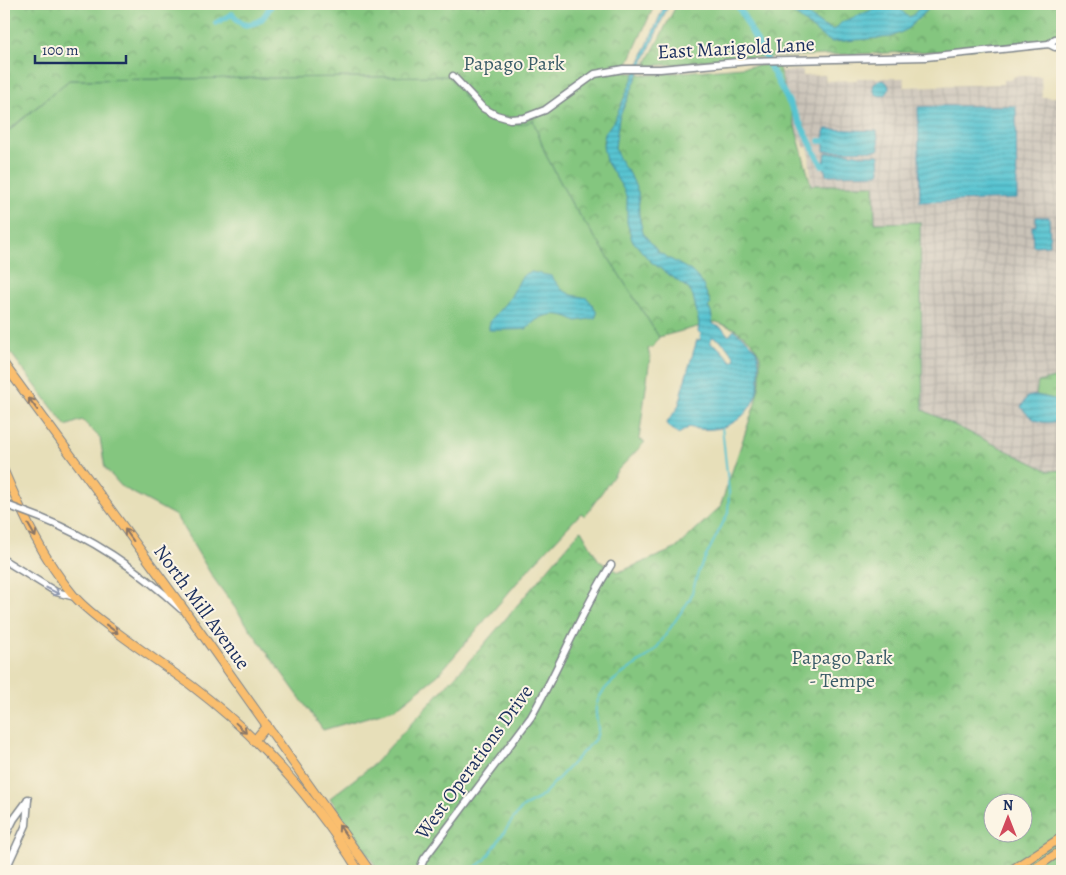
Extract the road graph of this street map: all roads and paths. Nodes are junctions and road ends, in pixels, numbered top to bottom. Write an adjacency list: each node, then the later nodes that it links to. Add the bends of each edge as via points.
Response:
1 (1062, 38): 2 (street, East Marigold Lane, via 1054,38)
2 (1049, 44): 3 (street, East Marigold Lane); 4 (street, East Marigold Lane, via 926,57 748,61 623,69 595,74 545,110 524,118 510,119 483,108)
3 (1062, 46)
4 (453, 76)
5 (4, 364): 11 (main road, North Mill Avenue, one-way to 5)
6 (4, 471): 10 (main road, one-way to 10, via 26,521)
7 (4, 504): 11 (street, bridge, via 79,535 118,557)
8 (4, 560): 10 (street, one-way to 10, via 59,594)
9 (611, 565): 20 (street, West Operations Drive, via 531,717)
10 (75, 597): 13 (main road, one-way to 13, via 103,622 211,700)
11 (189, 616): 12 (main road, North Mill Avenue)
12 (267, 725): 13 (main road); 19 (main road, North Mill Avenue, one-way to 12)
13 (254, 741): 18 (main road, via 301,789)
14 (1062, 837): 21 (main road)
15 (4, 839): 17 (street, via 28,799 26,825)
16 (1062, 850): 22 (main road)
17 (5, 871)
18 (359, 871)
19 (370, 871)
20 (419, 871)
21 (1010, 871)
22 (1031, 871)

